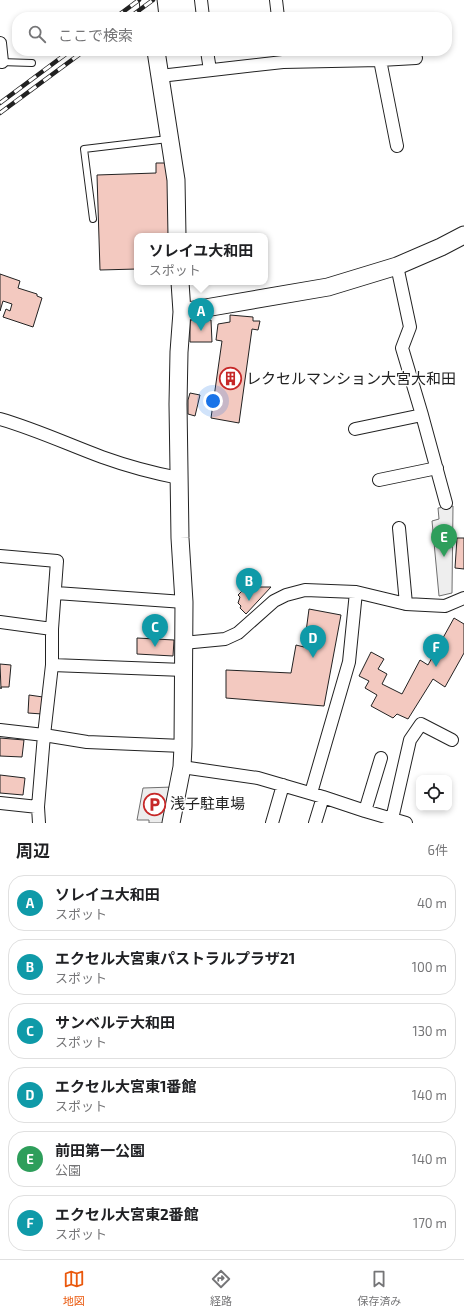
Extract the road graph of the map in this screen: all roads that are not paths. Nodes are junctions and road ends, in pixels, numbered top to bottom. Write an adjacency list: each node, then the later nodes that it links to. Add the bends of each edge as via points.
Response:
1 (148, 0): 4 (street)
2 (201, 0): 5 (street)
3 (276, 0): 6 (street)
4 (149, 12)
5 (202, 12)
6 (277, 12)
7 (0, 43): 13 (street)
8 (157, 56): 16 (street)
9 (208, 56): 15 (street)
10 (283, 56): 12 (street); 15 (street)
11 (416, 58): 12 (street)
12 (380, 60): 18 (street)
13 (1, 62): 14 (lane)
14 (32, 63)
15 (210, 70): 16 (street)
16 (160, 76): 17 (street)
17 (170, 139): 19 (lane, via 84,149); 20 (street, via 176,180)
18 (396, 146)
19 (93, 220)
20 (178, 233)
21 (464, 236): 22 (street)
22 (397, 266): 24 (street, via 328,287); 25 (street, via 410,327 402,348)
23 (180, 285): 24 (street)
24 (182, 312): 29 (street, via 179,352)
25 (422, 416): 27 (street); 28 (street)
26 (0, 419): 29 (street, via 152,473)
27 (355, 429)
28 (437, 468): 30 (street); 31 (street)
29 (179, 478): 37 (street)
30 (379, 480)
31 (446, 503)
32 (399, 528): 38 (street)
33 (0, 556): 35 (street, via 58,561)
34 (356, 592): 38 (street); 41 (street, via 306,590 286,595 274,601 238,633 225,640); 51 (street, via 349,662)
35 (56, 593): 37 (street); 40 (street)
36 (464, 598): 38 (street, via 445,606)
37 (184, 602): 41 (street)
38 (406, 604)
39 (0, 622): 40 (street)
40 (52, 629): 42 (street)
41 (183, 643): 43 (street)
42 (52, 665): 43 (street); 45 (street)
43 (184, 670): 47 (street)
44 (0, 730): 45 (street)
45 (44, 735): 47 (street, via 87,742); 54 (street)
46 (452, 740): 56 (street, via 421,724 410,740)
47 (183, 746): 49 (street)
48 (381, 758): 55 (street)
49 (182, 767): 50 (street, via 258,778); 58 (street)
50 (283, 785): 51 (street); 59 (street)
51 (311, 793): 52 (street)
52 (323, 797): 55 (street); 60 (street)
53 (0, 803): 54 (street)
54 (38, 807): 57 (street)
55 (364, 811): 56 (street)
56 (392, 819): 61 (street)
57 (39, 823)
58 (171, 823)
59 (272, 823)
60 (315, 823)
61 (406, 823)

